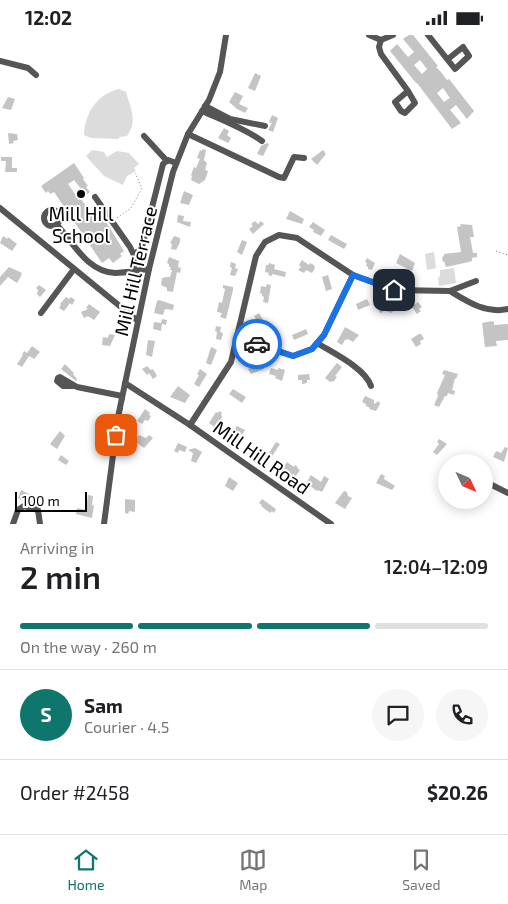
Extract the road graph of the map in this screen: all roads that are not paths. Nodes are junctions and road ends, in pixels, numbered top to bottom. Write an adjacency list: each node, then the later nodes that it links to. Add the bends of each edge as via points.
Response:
1 (226, 35): 10 (street, Mill Hill Terrace, via 220,72)
2 (369, 35): 5 (street)
3 (393, 35): 5 (street)
4 (428, 35): 6 (street)
5 (381, 40): 9 (street, via 380,54)
6 (448, 59)
7 (0, 61): 8 (street, via 28,68)
8 (36, 75)
9 (408, 91)
10 (203, 109): 11 (street, via 230,119); 12 (street, Mill Hill Terrace); 14 (street)
11 (265, 126)
12 (188, 134): 15 (street, via 279,177 284,178 294,157); 17 (street, Mill Hill Terrace)
13 (144, 136): 16 (street)
14 (262, 141)
15 (304, 158)
16 (167, 161): 17 (street); 21 (street, via 142,247)
17 (176, 163): 23 (street, Mill Hill Terrace)
18 (95, 197): 21 (street)
19 (0, 209): 22 (street)
20 (57, 225): 24 (street, via 92,265 115,273)
21 (134, 255): 24 (street)
22 (74, 269): 29 (street); 30 (street)
23 (149, 269): 24 (street); 30 (street, Mill Hill Terrace)
24 (134, 270)
25 (353, 275): 27 (street, via 394,290); 31 (street, via 297,238 279,235 266,242 256,257); 32 (street)
26 (476, 281): 27 (street)
27 (450, 291): 28 (street, via 468,303 488,310)
28 (508, 309)
29 (41, 313)
30 (138, 321): 33 (street, Mill Hill Terrace)
31 (238, 338): 32 (street, via 293,356 312,349); 37 (street, via 231,362)
32 (317, 343): 34 (street, via 359,370)
33 (125, 383): 36 (street, Mill Hill Terrace); 37 (street, Mill Hill Road)
34 (371, 385)
35 (73, 386): 36 (street)
36 (122, 396): 42 (street, Mill Hill Terrace)
37 (190, 425): 43 (street, Mill Hill Road)
38 (493, 486): 39 (street)
39 (508, 493)
40 (13, 524): 41 (street, via 18,510 24,506 38,510)
41 (40, 524)
42 (104, 524)
43 (331, 524)

